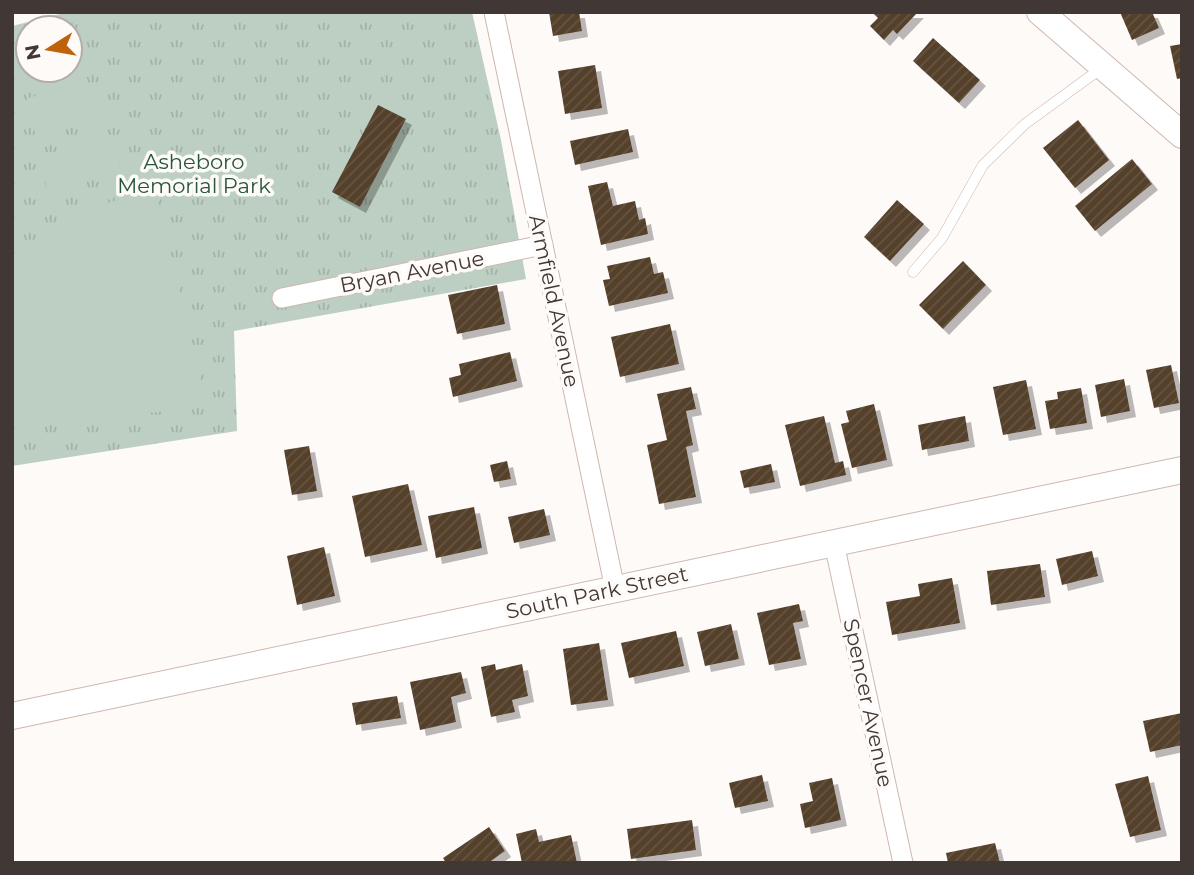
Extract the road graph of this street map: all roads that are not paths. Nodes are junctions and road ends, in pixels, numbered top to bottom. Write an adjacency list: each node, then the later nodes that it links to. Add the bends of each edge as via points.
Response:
1 (494, 12): 5 (street, Armfield Avenue)
2 (1041, 12): 3 (main road)
3 (1104, 67): 4 (main road); 6 (lane, via 1026,124 983,165 942,239)
4 (1182, 135)
5 (543, 245): 7 (street, Bryan Avenue); 10 (street, Armfield Avenue)
6 (913, 272)
7 (282, 298)
8 (1182, 470): 9 (main road, South Park Street)
9 (834, 543): 10 (main road, South Park Street); 12 (street, Spencer Avenue)
10 (615, 589): 11 (main road, South Park Street)
11 (12, 716)
12 (903, 863)

